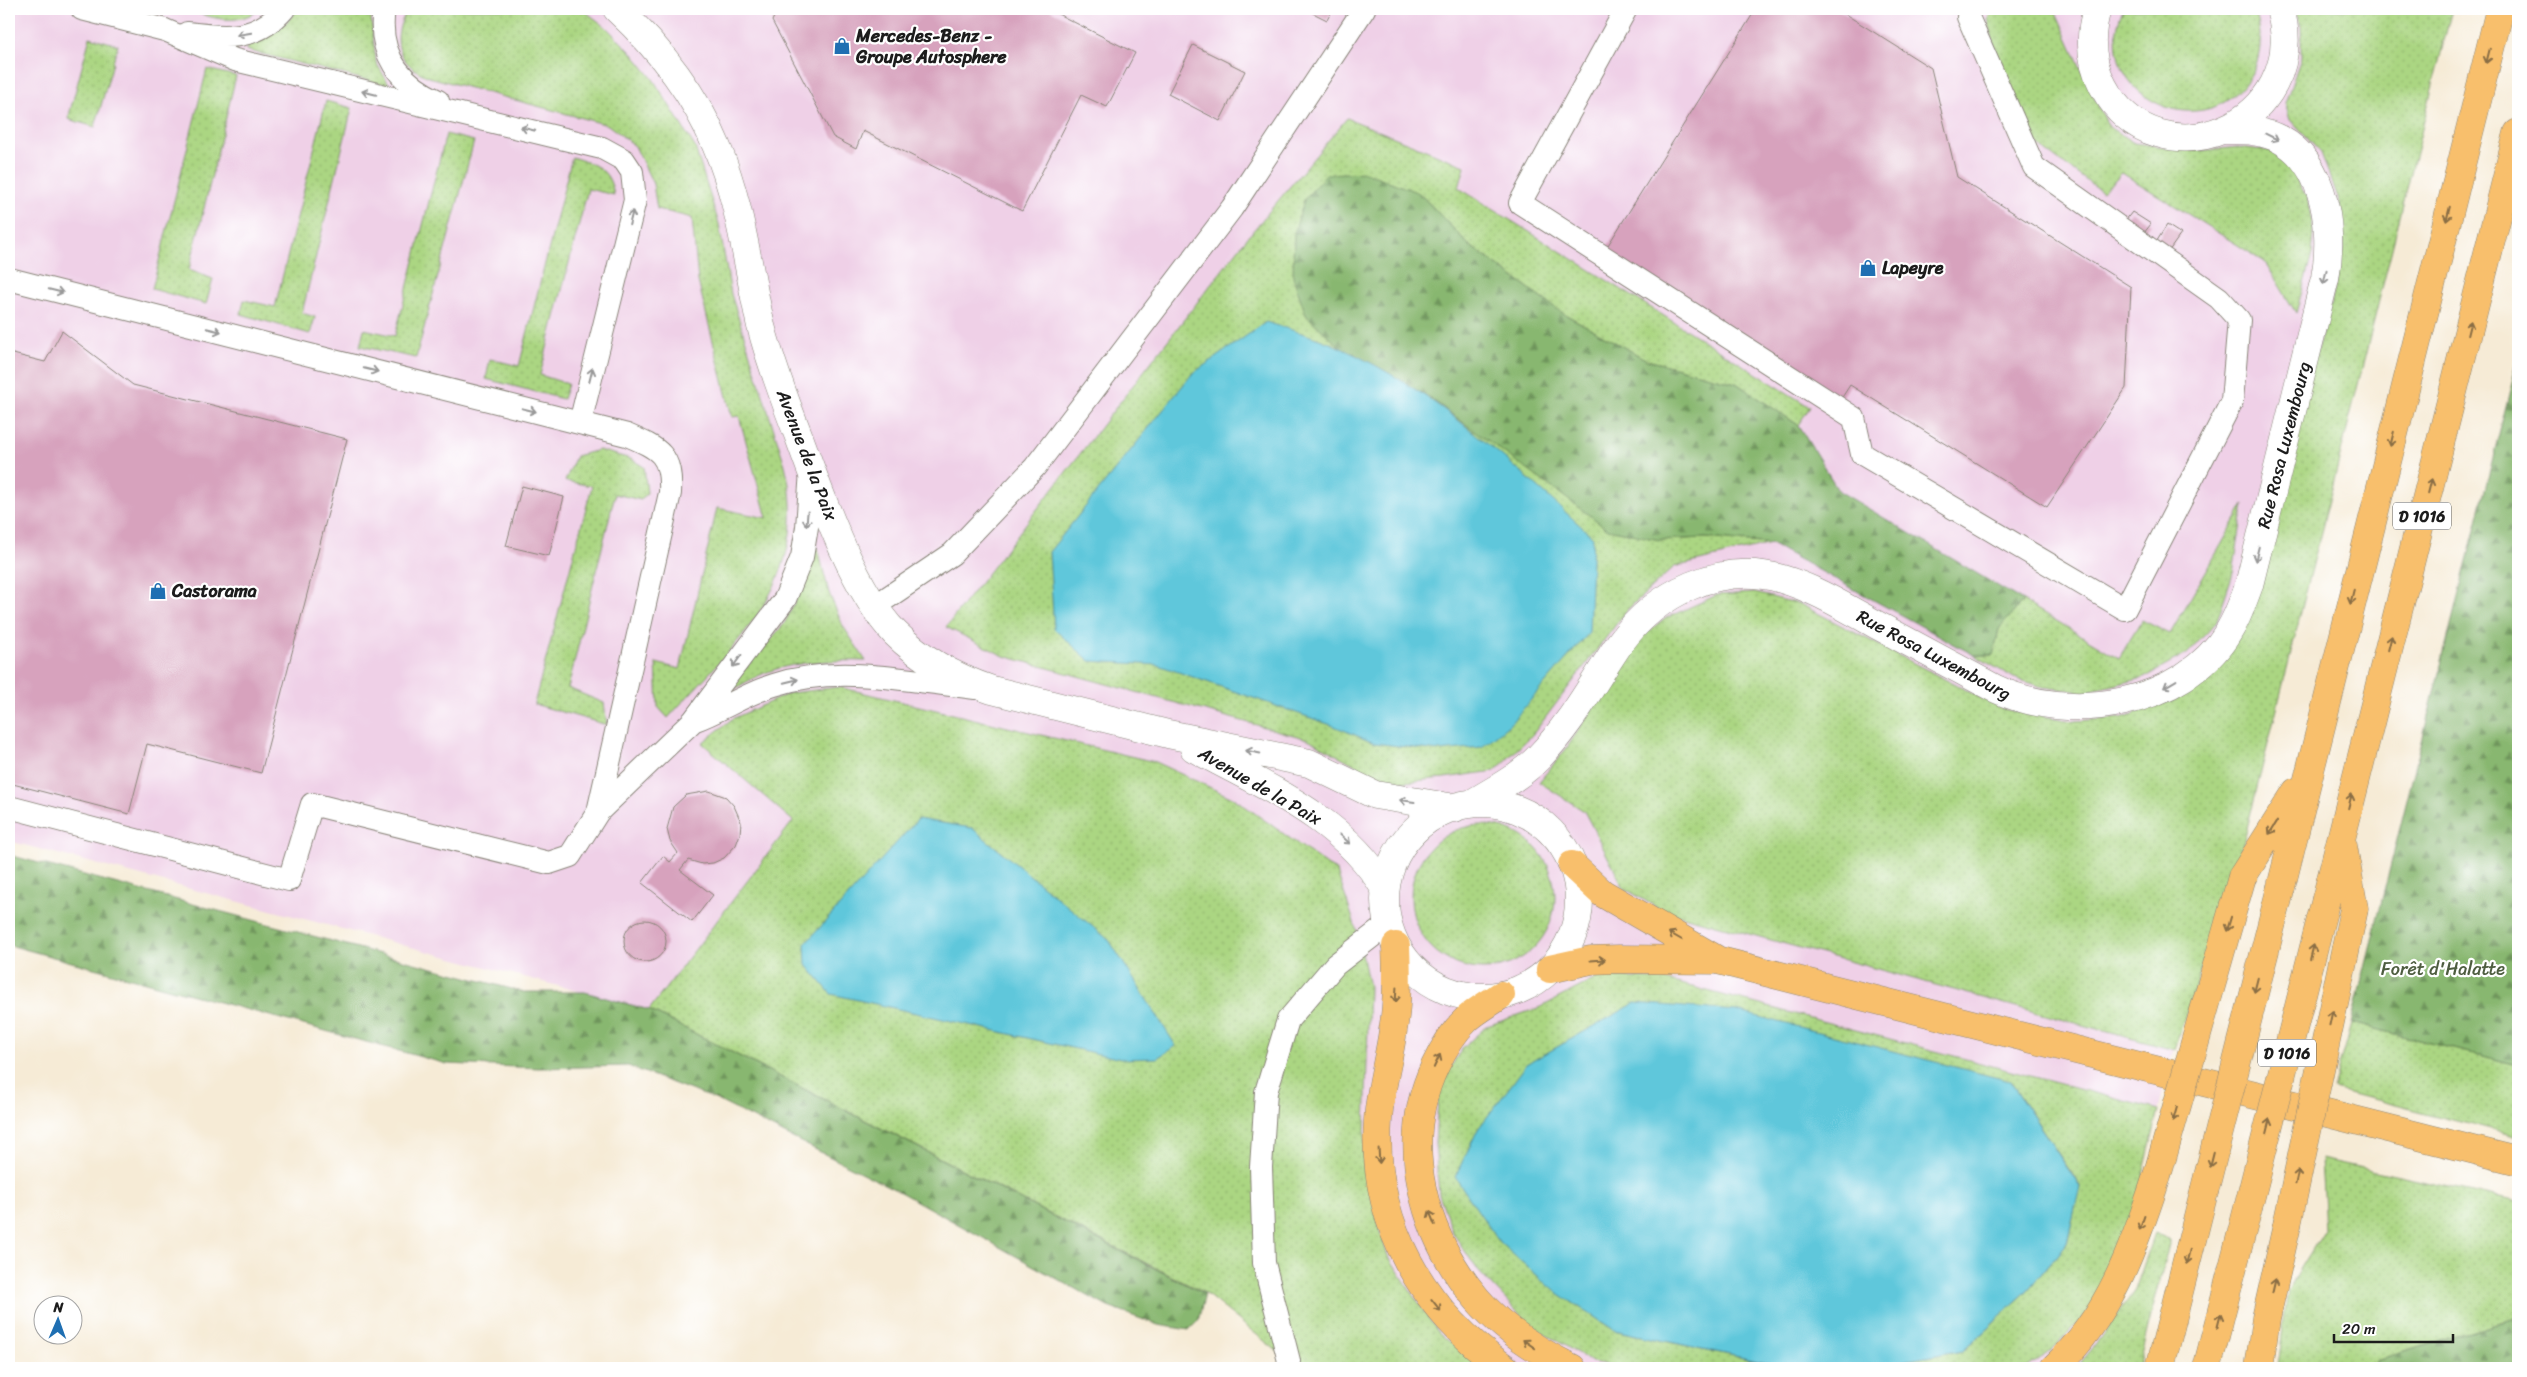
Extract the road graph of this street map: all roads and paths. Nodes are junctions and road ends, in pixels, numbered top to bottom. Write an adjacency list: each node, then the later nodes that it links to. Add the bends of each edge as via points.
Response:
1 (82, 9): 11 (lane)
2 (284, 9): 11 (lane, one-way to 11, via 265,27 251,34 218,36)
3 (384, 9): 12 (lane, via 384,45 406,82)
4 (617, 9): 17 (street, Avenue de la Paix, via 675,71 716,144 734,193 762,329)
5 (1364, 9): 18 (lane, via 1232,208 1035,467 952,554)
6 (1626, 9): 10 (lane, via 1520,204 1854,418 1862,454 2125,609 2232,401 2239,320 2219,298 2034,168)
7 (2097, 9): 13 (street, via 2092,31 2093,56 2100,80 2121,110 2141,124 2176,136 2200,136)
8 (2280, 9): 13 (street, via 2286,43 2277,80 2256,110)
9 (2500, 9): 22 (highway, D 1016, one-way to 22)
10 (1963, 11)
11 (165, 30): 12 (lane, one-way to 11, via 235,60)
12 (468, 115): 16 (lane, one-way to 12, via 635,200 632,172 624,160 602,148)
13 (2224, 130): 23 (street, Rue Rosa Luxembourg, one-way to 23, via 2264,133 2301,156 2321,196 2329,224 2329,241 2325,278 2249,585 2229,631 2200,663 2162,688 2119,702 2069,707 2042,704 2016,699 1800,586 1762,575 1706,580 1683,589 1651,610 1620,643 1581,706 1538,758 1514,778)
14 (2518, 133): 26 (highway, D 1016, one-way to 14)
15 (9, 279): 16 (lane, one-way to 16)
16 (580, 422): 25 (lane, via 643,442 668,462 671,476 670,493)
17 (811, 470): 18 (street, Avenue de la Paix, via 858,577); 20 (lane, one-way to 20, via 802,557 785,599)
18 (875, 606): 19 (street, Avenue de la Paix, via 895,632 916,651 941,668)
19 (992, 690): 20 (lane, one-way to 19, via 774,685 824,675); 21 (street, Avenue de la Paix)
20 (693, 721): 25 (lane)
21 (1168, 734): 23 (street, Avenue de la Paix, one-way to 21, via 1375,795 1309,763); 28 (street, Avenue de la Paix, one-way to 28, via 1313,814 1351,845)
22 (2309, 772): 37 (highway, one-way to 37, bridge, via 2242,877 2157,1176 2132,1252 2103,1310); 38 (highway, D 1016, one-way to 38, bridge)
23 (1463, 806): 27 (street, Avenue de la Paix, via 1485,803 1513,808 1538,821 1558,840); 28 (street, via 1432,817 1412,833 1394,859)
24 (9, 807): 25 (lane, via 289,880 312,804 549,864 570,856)
25 (598, 812)
26 (2341, 837): 39 (highway, D 1016, one-way to 26, bridge); 40 (highway, one-way to 26, bridge, via 2266,1318 2354,909)
27 (1572, 865): 30 (highway, one-way to 27, via 1602,893); 31 (street, Avenue de la Paix, via 1579,892 1577,920 1567,947)
28 (1385, 889): 29 (street)
29 (1392, 935): 32 (street, Avenue de la Paix, via 1412,968 1434,985 1473,997); 34 (lane, via 1335,965 1288,1020 1266,1092 1261,1166 1264,1263 1289,1361); 35 (highway, one-way to 35, via 1396,1011 1378,1122 1378,1157 1387,1210 1407,1260 1434,1304 1470,1341)
30 (1717, 960): 31 (highway, one-way to 30, via 1600,960); 33 (highway)
31 (1550, 970): 32 (street, Avenue de la Paix, via 1528,986)
32 (1501, 995): 36 (highway, one-way to 32, via 1532,1347 1478,1300 1438,1235 1422,1186 1416,1140 1418,1118 1429,1079 1452,1036 1467,1019)
33 (2518, 1161)
34 (1287, 1368)
35 (1505, 1368)
36 (1572, 1368)
37 (2054, 1368)
38 (2160, 1368)
39 (2207, 1368)
40 (2259, 1368)

